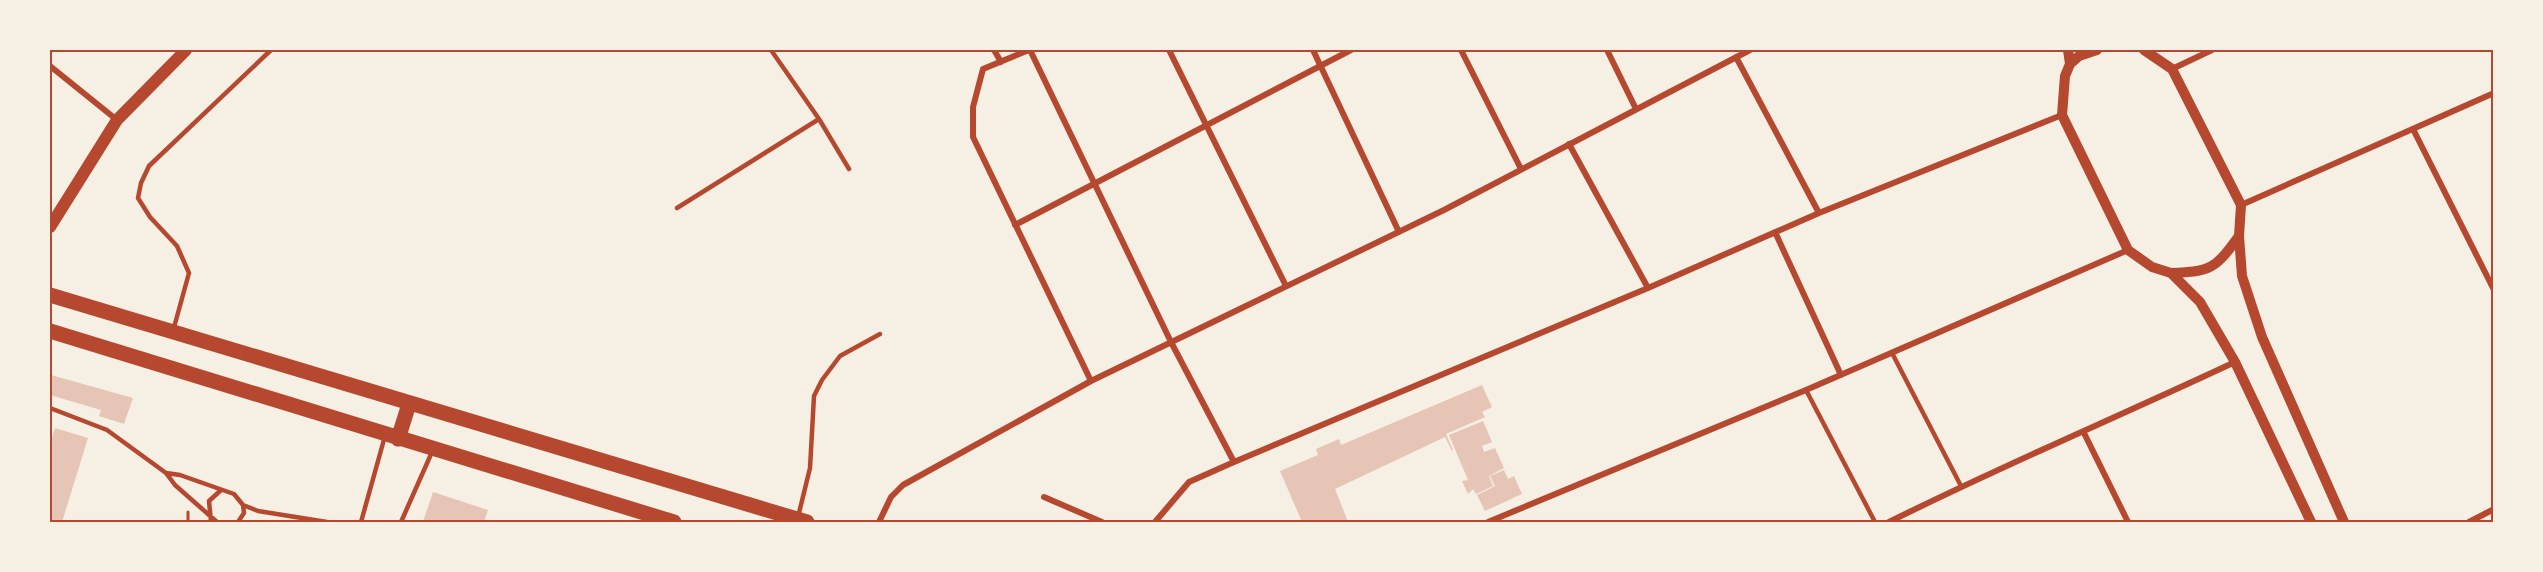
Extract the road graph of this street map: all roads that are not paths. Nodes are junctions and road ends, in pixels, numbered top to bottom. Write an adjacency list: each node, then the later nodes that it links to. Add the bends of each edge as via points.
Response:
1 (186, 50): 26 (main road)
2 (271, 50): 48 (lane, via 149,166 141,183 138,198 177,246 189,273)
3 (771, 50): 25 (lane)
4 (994, 50): 17 (street)
5 (1029, 50): 17 (street); 32 (street)
6 (1169, 50): 27 (street)
7 (1313, 50): 18 (street)
8 (1351, 50): 18 (street)
9 (1461, 50): 31 (street)
10 (1607, 50): 23 (street)
11 (1750, 50): 16 (street)
12 (2068, 50): 19 (street)
13 (2097, 50): 19 (street)
14 (2144, 50): 21 (street)
15 (2212, 50): 21 (street)
16 (1736, 57): 23 (street); 35 (street)
17 (1000, 62): 36 (street, via 983,69 973,107 973,137)
18 (1320, 64): 27 (street); 38 (street)
19 (2070, 64): 24 (street, via 2065,76)
20 (50, 66): 26 (street)
21 (2172, 69): 33 (street)
22 (2493, 93): 28 (street)
23 (1636, 109): 29 (street)
24 (2062, 116): 35 (street); 41 (street)
25 (819, 119): 30 (lane); 34 (lane)
26 (117, 120): 37 (main road)
27 (1206, 125): 32 (street); 43 (street)
28 (2413, 129): 33 (street); 45 (street)
29 (1569, 144): 31 (street); 44 (street)
30 (849, 169)
31 (1521, 169): 38 (street)
32 (1094, 182): 36 (street); 50 (street)
33 (2241, 205): 40 (street)
34 (677, 208)
35 (1819, 213): 39 (street)
36 (1015, 225): 54 (street)
37 (50, 227)
38 (1399, 232): 43 (street)
39 (1775, 232): 44 (street); 53 (street)
40 (2239, 236): 42 (street, via 2220,263 2194,272); 84 (street, via 2242,276 2262,337)
41 (2128, 250): 42 (street, via 2152,267); 51 (street)
42 (2171, 273): 52 (street, via 2200,302)
43 (1286, 286): 50 (street)
44 (1648, 288): 61 (street)
45 (2493, 290)
46 (50, 295): 48 (main road)
47 (50, 332): 59 (main road)
48 (172, 333): 56 (main road)
49 (880, 334): 69 (lane, via 840,356 814,396)
50 (1171, 342): 54 (street); 61 (street)
51 (1892, 353): 53 (street); 63 (lane)
52 (2235, 362): 58 (street); 83 (street)
53 (1841, 375): 55 (street)
54 (1091, 381): 76 (street, via 903,485 891,497)
55 (1806, 390): 79 (street); 80 (lane)
56 (409, 404): 59 (main road); 69 (main road)
57 (50, 408): 62 (lane, via 107,430)
58 (2084, 433): 63 (street); 82 (street)
59 (392, 437): 60 (main road); 73 (lane)
60 (433, 449): 74 (lane); 75 (main road)
61 (1233, 462): 78 (street, via 1189,482)
62 (166, 473): 64 (lane); 68 (lane)
63 (1961, 486): 81 (street)
64 (220, 491): 66 (lane, via 234,494); 68 (lane, via 209,501)
65 (1044, 497): 77 (street)
66 (243, 505): 71 (lane, via 244,513); 72 (lane)
67 (2493, 509): 85 (street)
68 (211, 520): 70 (lane)
69 (802, 521)
70 (217, 522)
71 (238, 522)
72 (327, 522)
73 (361, 522)
74 (401, 522)
75 (674, 522)
76 (879, 522)
77 (1102, 522)
78 (1155, 522)
79 (1491, 522)
80 (1875, 522)
81 (1889, 522)
82 (2128, 522)
83 (2311, 522)
84 (2344, 522)
85 (2469, 522)

